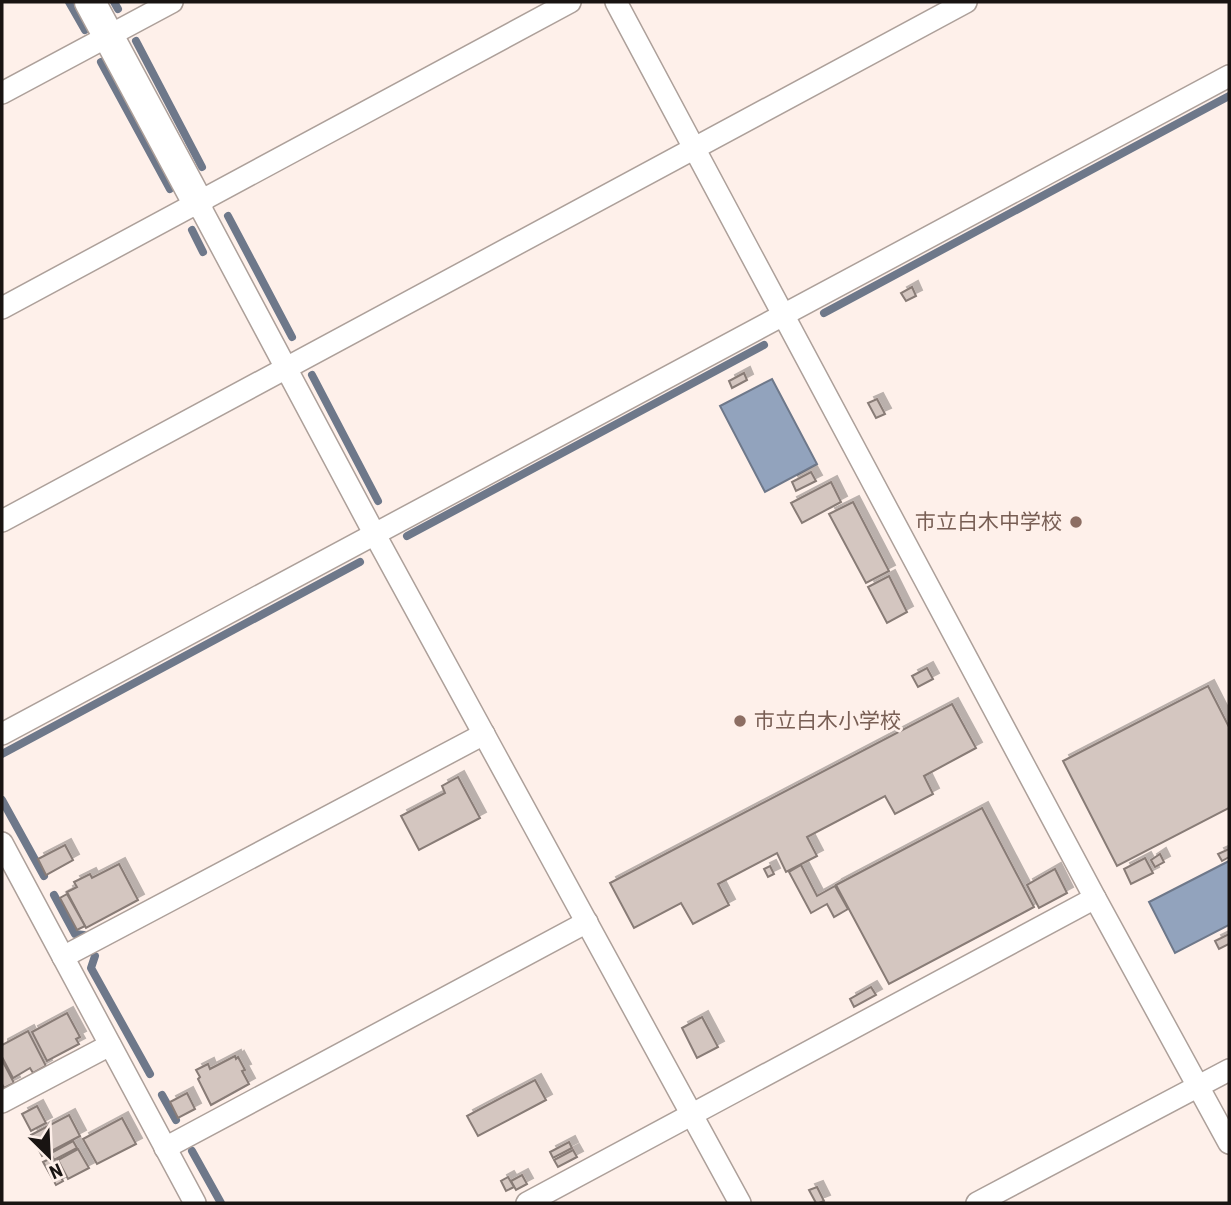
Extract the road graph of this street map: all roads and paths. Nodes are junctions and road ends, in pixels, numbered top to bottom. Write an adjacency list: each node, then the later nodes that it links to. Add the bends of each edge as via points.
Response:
1 (90, 2): 6 (street)
2 (172, 2): 6 (street)
3 (570, 2): 10 (street)
4 (616, 2): 9 (street)
5 (966, 2): 9 (street)
6 (108, 36): 8 (street); 10 (street)
7 (1229, 76): 12 (street)
8 (2, 93)
9 (695, 148): 12 (street); 13 (street)
10 (198, 203): 11 (street); 13 (street)
11 (2, 308)
12 (785, 316): 15 (street); 19 (street)
13 (286, 368): 14 (street); 15 (street)
14 (2, 521)
15 (374, 533): 16 (street); 17 (street)
16 (2, 734)
17 (484, 734): 20 (street); 21 (street)
18 (2, 843): 21 (street)
19 (1095, 898): 24 (street); 26 (street)
20 (587, 922): 26 (street); 28 (street)
21 (63, 957): 22 (street)
22 (110, 1045): 25 (street); 28 (street)
23 (1229, 1070): 24 (street)
24 (1198, 1087): 27 (street); 32 (street)
25 (2, 1102)
26 (692, 1114): 30 (street); 31 (street)
27 (1229, 1143)
28 (165, 1148): 29 (street)
29 (195, 1203)
30 (527, 1203)
31 (740, 1203)
32 (977, 1203)

